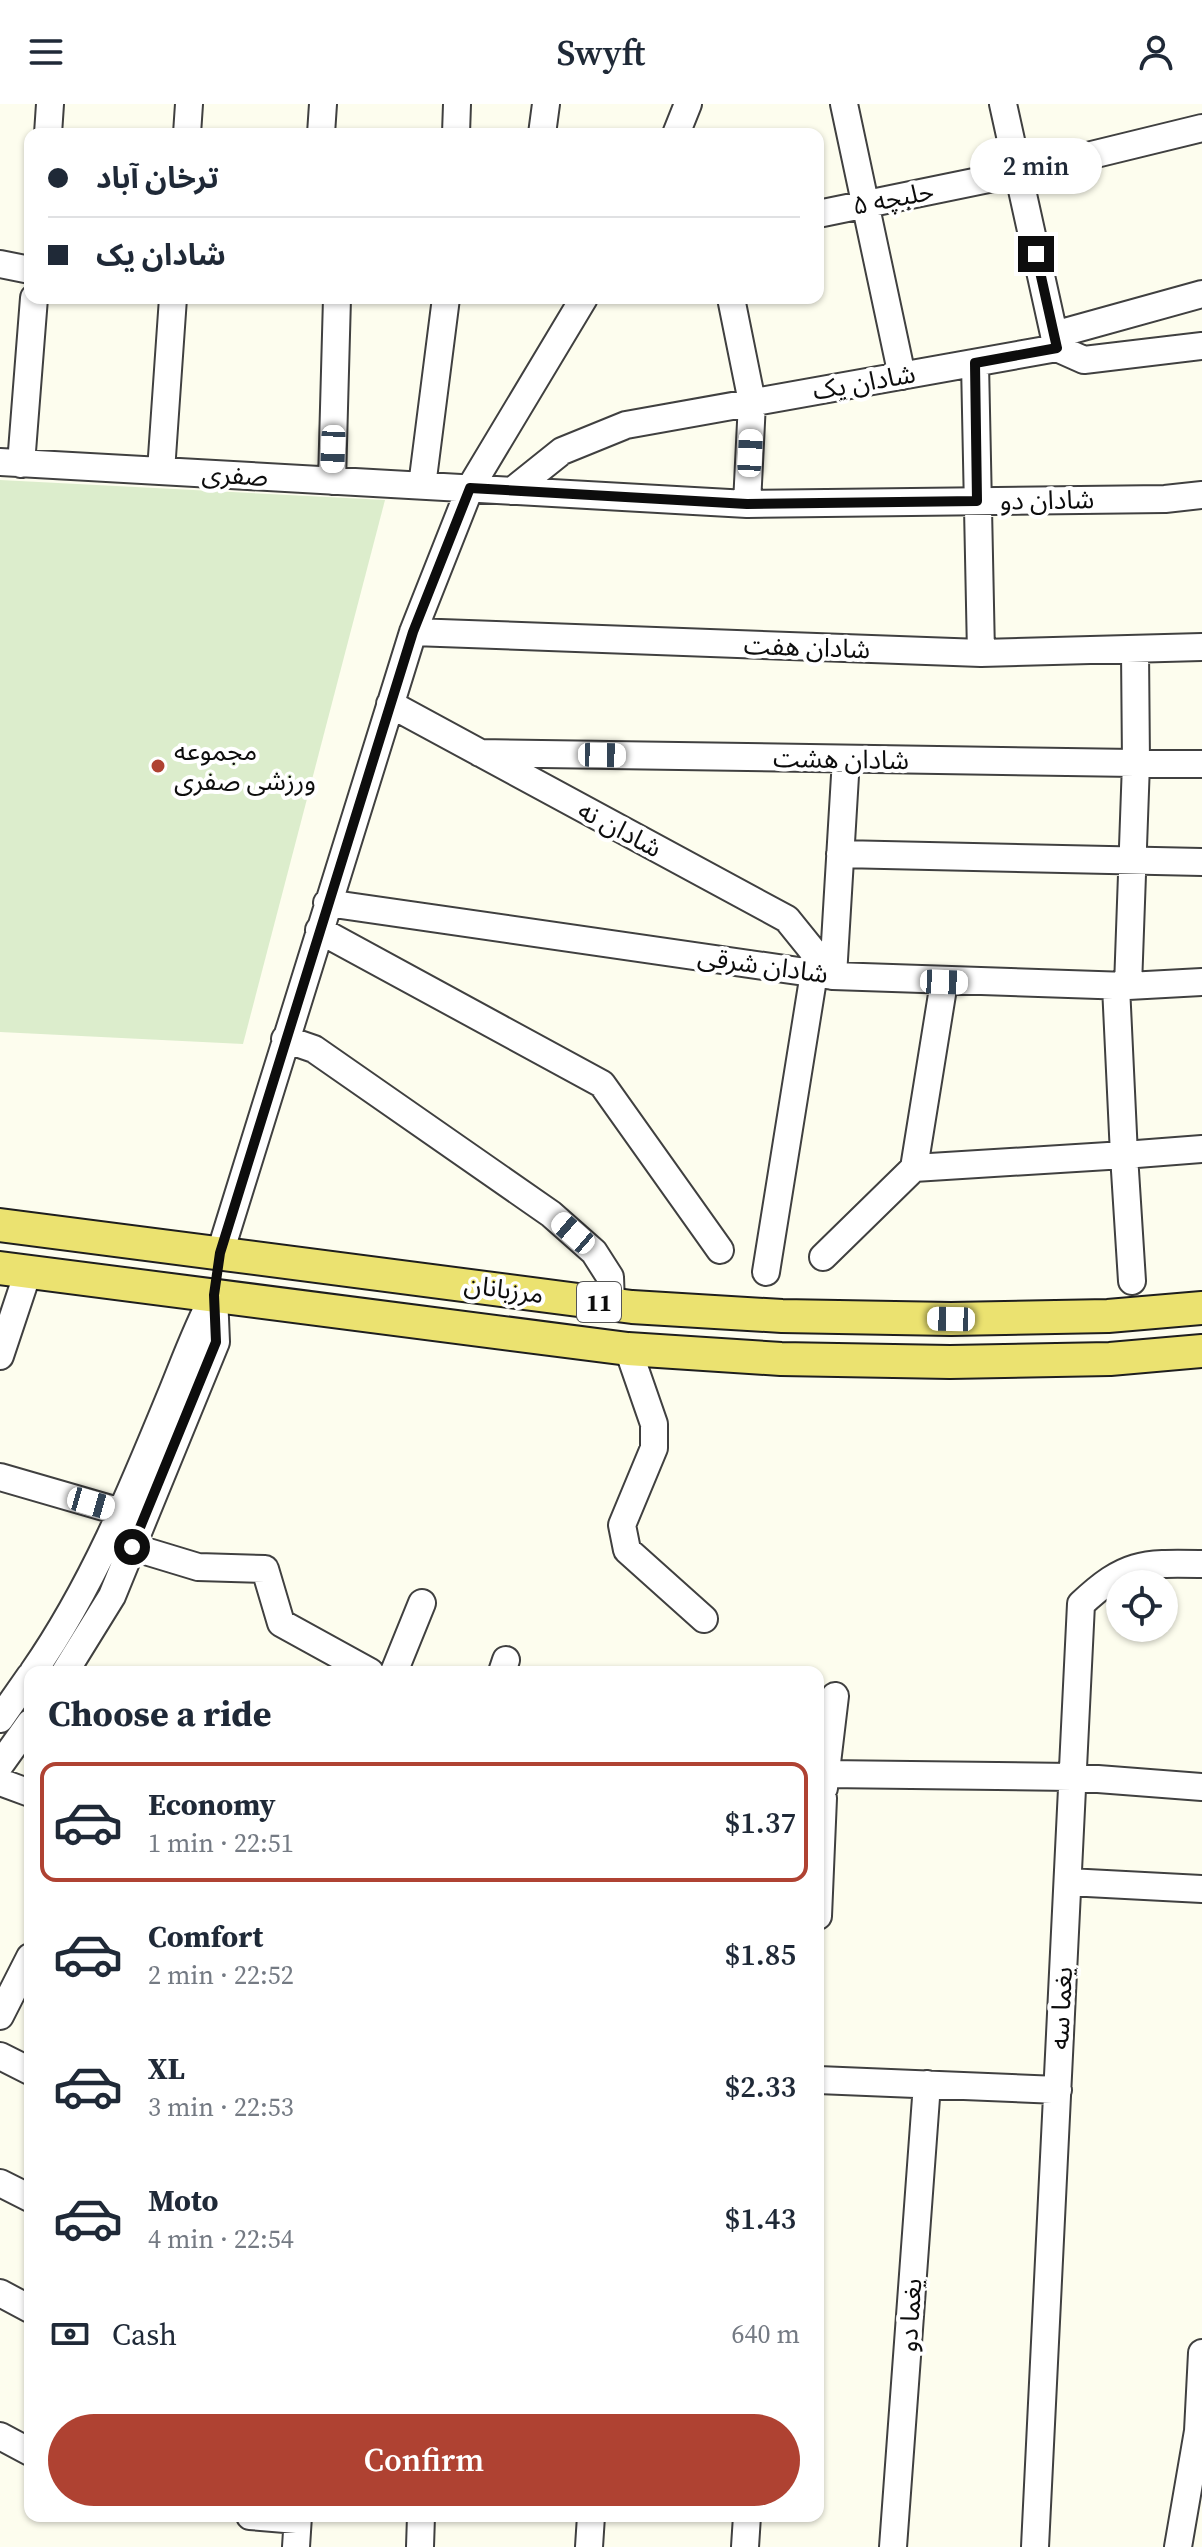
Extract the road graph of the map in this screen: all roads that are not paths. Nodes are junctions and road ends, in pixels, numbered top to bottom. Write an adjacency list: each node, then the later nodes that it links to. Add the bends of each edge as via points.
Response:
1 (50, 104): 10 (street)
2 (189, 104): 11 (street)
3 (323, 104): 12 (street)
4 (457, 104): 13 (street)
5 (546, 104): 14 (street)
6 (688, 104): 15 (street)
7 (844, 104): 17 (street)
8 (1003, 104): 16 (street)
9 (1198, 120): 16 (street, حلبچه ۵)
10 (48, 128)
11 (187, 128)
12 (321, 128)
13 (456, 128)
14 (543, 128)
15 (678, 128)
16 (1018, 173): 17 (street, حلبچه ۵); 28 (street)
17 (866, 204): 18 (street, حلبچه ۵); 31 (street)
18 (824, 213)
19 (0, 264): 20 (street)
20 (24, 269)
21 (1202, 294): 28 (street, شادان یک)
22 (33, 304): 33 (street)
23 (173, 304): 34 (street)
24 (337, 304): 35 (street)
25 (445, 304): 36 (street)
26 (580, 304): 37 (street)
27 (732, 304): 32 (street)
28 (1056, 341): 29 (street, via 1084,360); 30 (street, شادان یک)
29 (1202, 346)
30 (975, 363): 31 (street, شادان یک); 40 (street)
31 (902, 376): 32 (street, شادان یک)
32 (752, 402): 38 (street, شادان یک, via 626,425 562,451); 41 (street)
33 (10, 463): 34 (street, صفری)
34 (161, 471): 35 (street, صفری)
35 (332, 481): 36 (street, صفری)
36 (422, 486): 37 (street, صفری)
37 (470, 488): 38 (street, شادان دو); 42 (street)
38 (512, 491): 41 (street, شادان دو)
39 (1202, 495): 40 (street, شادان دو)
40 (977, 501): 41 (street, شادان دو); 45 (street)
41 (747, 504)
42 (413, 632): 45 (street, شادان هفت); 46 (street)
43 (1202, 647): 44 (street, شادان هفت)
44 (1135, 651): 45 (street, شادان هفت); 49 (street)
45 (981, 653)
46 (390, 704): 47 (street, شادان نه); 54 (street)
47 (480, 753): 48 (street, شادان هشت); 56 (street, شادان نه, via 787,919)
48 (846, 759): 49 (street, شادان هشت); 51 (street)
49 (1136, 763): 50 (street, شادان هشت); 52 (street)
50 (1202, 764)
51 (840, 854): 52 (street); 56 (street)
52 (1134, 859): 53 (street); 59 (street)
53 (1202, 862)
54 (327, 903): 55 (street); 56 (street, شادان شرقی)
55 (319, 930): 60 (street); 65 (street, via 602,1084)
56 (823, 974): 57 (street, شادان شرقی); 69 (street)
57 (944, 982): 59 (street, شادان شرقی); 63 (street)
58 (1202, 982): 59 (street, شادان شرقی)
59 (1122, 986): 62 (street)
60 (285, 1039): 66 (street); 72 (street, via 314,1049 551,1214 594,1252 610,1277)
61 (1202, 1149): 62 (street)
62 (1124, 1155): 63 (street); 70 (street)
63 (914, 1168): 67 (street)
64 (0, 1225): 66 (main road, مرزبانان / 11)
65 (720, 1250)
66 (220, 1253): 71 (main road); 72 (main road, مرزبانان / 11)
67 (823, 1257)
68 (14, 1270): 71 (main road, مرزبانان / 11); 76 (street)
69 (766, 1272)
70 (1132, 1281)
71 (214, 1295): 74 (main road, مرزبانان / 11); 78 (street, via 193,1333); 79 (street, via 216,1342)
72 (611, 1303): 73 (main road, مرزبانان / 11, via 782,1316 951,1319)
73 (1202, 1308)
74 (628, 1349): 75 (main road, مرزبانان / 11, via 950,1362); 82 (street, via 654,1424 654,1448 622,1525 627,1550)
75 (1196, 1355)
76 (0, 1356)
77 (0, 1477): 78 (street)
78 (121, 1512): 83 (street, via 83,1594)
79 (132, 1547): 84 (street); 85 (street, via 198,1567 265,1569 281,1623)
80 (1202, 1564): 93 (street, یغما سه, via 1137,1567 1110,1577 1081,1604)
81 (422, 1603): 86 (street)
82 (704, 1619)
83 (36, 1666)
84 (75, 1666)
85 (359, 1666)
86 (396, 1666)
87 (24, 1684): 89 (street)
88 (835, 1696): 92 (street)
89 (0, 1719)
90 (24, 1731): 91 (street)
91 (0, 1765)
92 (824, 1776)
93 (1072, 1777): 95 (street); 96 (street); 98 (street, یغما سه)
94 (0, 1782): 97 (street)
95 (1202, 1787)
96 (824, 1790)
97 (24, 1791)
98 (1068, 1882): 99 (street); 106 (street, یغما سه)
99 (1202, 1889)
100 (24, 1967): 101 (street)
101 (2, 2005)
102 (0, 2056): 103 (street)
103 (24, 2068)
104 (824, 2080): 105 (street)
105 (927, 2084): 106 (street); 122 (street, یغما دو)
106 (1058, 2090): 123 (street, یغما سه)
107 (0, 2183): 108 (street)
108 (24, 2195)
109 (0, 2293): 110 (street)
110 (24, 2306)
111 (1202, 2353): 124 (street, via 1198,2431)
112 (0, 2436): 113 (street)
113 (24, 2449)
114 (298, 2522): 118 (street)
115 (421, 2522): 119 (street)
116 (591, 2522): 120 (street)
117 (747, 2522): 121 (street)
118 (296, 2547)
119 (420, 2547)
120 (589, 2547)
121 (745, 2547)
122 (893, 2547)
123 (1035, 2547)
124 (1178, 2547)

